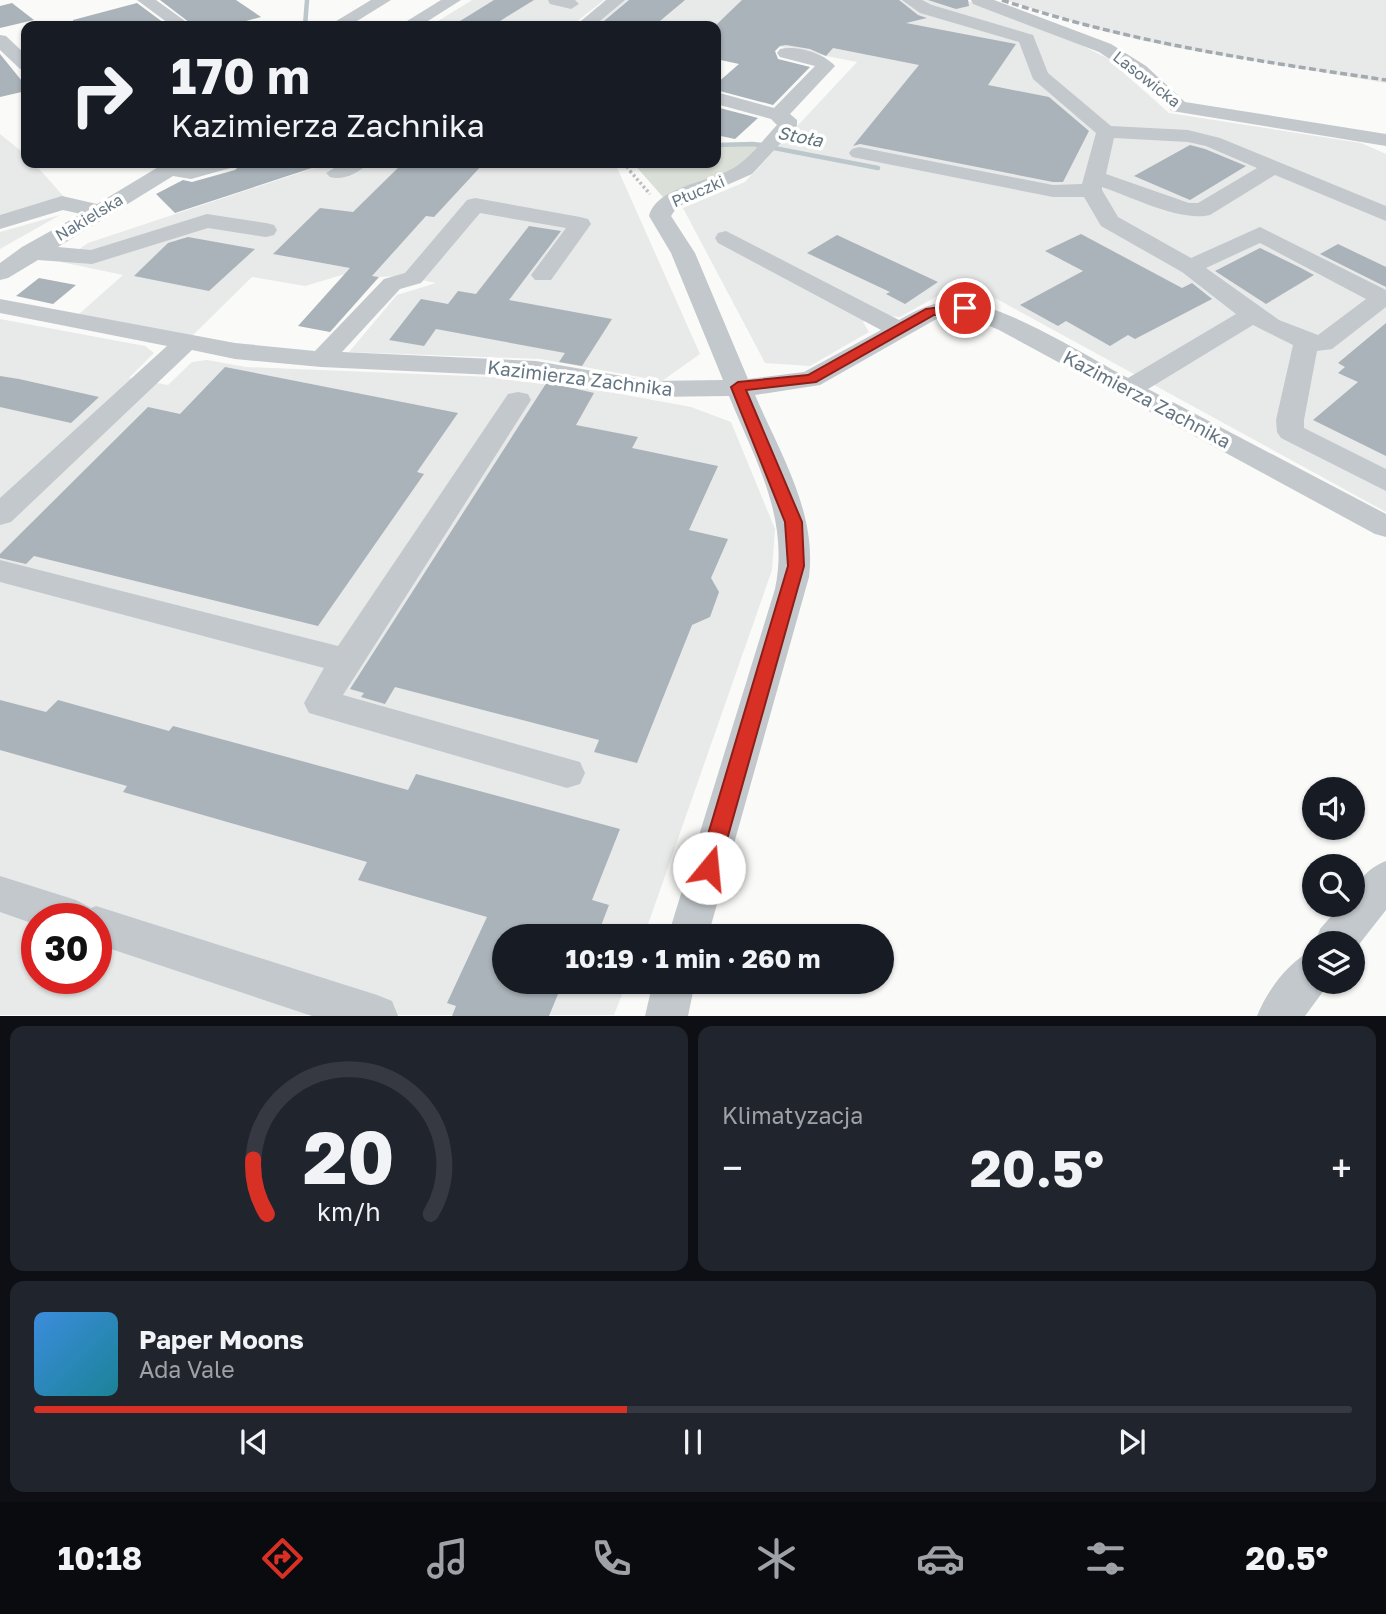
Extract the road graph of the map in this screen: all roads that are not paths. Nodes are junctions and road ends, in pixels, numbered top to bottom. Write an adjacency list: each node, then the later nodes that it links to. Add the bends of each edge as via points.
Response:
1 (145, 0): 7 (street)
2 (383, 0): 8 (street)
3 (617, 0): 11 (street)
4 (910, 0): 17 (street, via 1027,39 1040,75)
5 (979, 0): 18 (street, Lasowicka, via 1105,48 1139,70 1179,107)
6 (461, 3): 9 (street); 10 (street)
7 (176, 21)
8 (346, 21)
9 (420, 21)
10 (441, 21)
11 (590, 21)
12 (0, 40): 14 (street)
13 (786, 53): 16 (street, via 817,59 827,66)
14 (21, 60)
15 (721, 100): 16 (street)
16 (778, 115): 43 (street, Płuczki, via 788,123 769,148 736,175 682,196 662,209 660,216 683,253)
17 (1107, 132): 20 (street, via 1188,136); 26 (street)
18 (1386, 140)
19 (859, 153): 26 (street, via 1053,191)
20 (1275, 166): 26 (street, via 1202,210); 28 (street)
21 (166, 168): 27 (street, Nakielska)
22 (178, 168): 23 (street, via 191,173)
23 (209, 168)
24 (348, 168): 25 (street)
25 (337, 173)
26 (1093, 184): 33 (street, via 1109,221)
27 (100, 211): 29 (street, via 62,203); 32 (street, Nakielska)
28 (1386, 214)
29 (0, 222)
30 (266, 230): 32 (street, via 207,221 92,257)
31 (726, 238): 39 (street)
32 (30, 252): 34 (street, Nakielska)
33 (1190, 267): 36 (street, via 1260,234); 38 (street)
34 (0, 273)
35 (543, 275): 42 (street, via 580,224 475,205 413,278 392,284)
36 (1385, 299): 41 (street, via 1323,344)
37 (0, 306): 40 (street, Kazimierza Zachnika)
38 (1254, 314): 41 (street); 44 (street)
39 (898, 329): 43 (street, Kazimierza Zachnika, via 811,379); 44 (street, Kazimierza Zachnika, via 936,310 982,303 1009,336)
40 (185, 343): 42 (street, Kazimierza Zachnika); 47 (street)
41 (1306, 343): 46 (street, via 1291,432)
42 (321, 359): 43 (street, Kazimierza Zachnika, via 536,369 650,389)
43 (738, 387): 53 (street, Płuczki, via 793,522 796,566)
44 (1129, 389): 48 (street, Kazimierza Zachnika, via 1221,450)
45 (518, 400): 50 (street)
46 (1386, 481)
47 (0, 515)
48 (1386, 527)
49 (0, 571): 50 (street)
50 (345, 661): 51 (street, via 321,703)
51 (567, 773)
52 (1386, 880): 55 (street)
53 (692, 924)
54 (112, 930): 58 (street)
55 (1345, 931)
56 (1302, 985): 60 (street)
57 (671, 994): 59 (street)
58 (377, 1016)
59 (666, 1016)
60 (1278, 1016)

